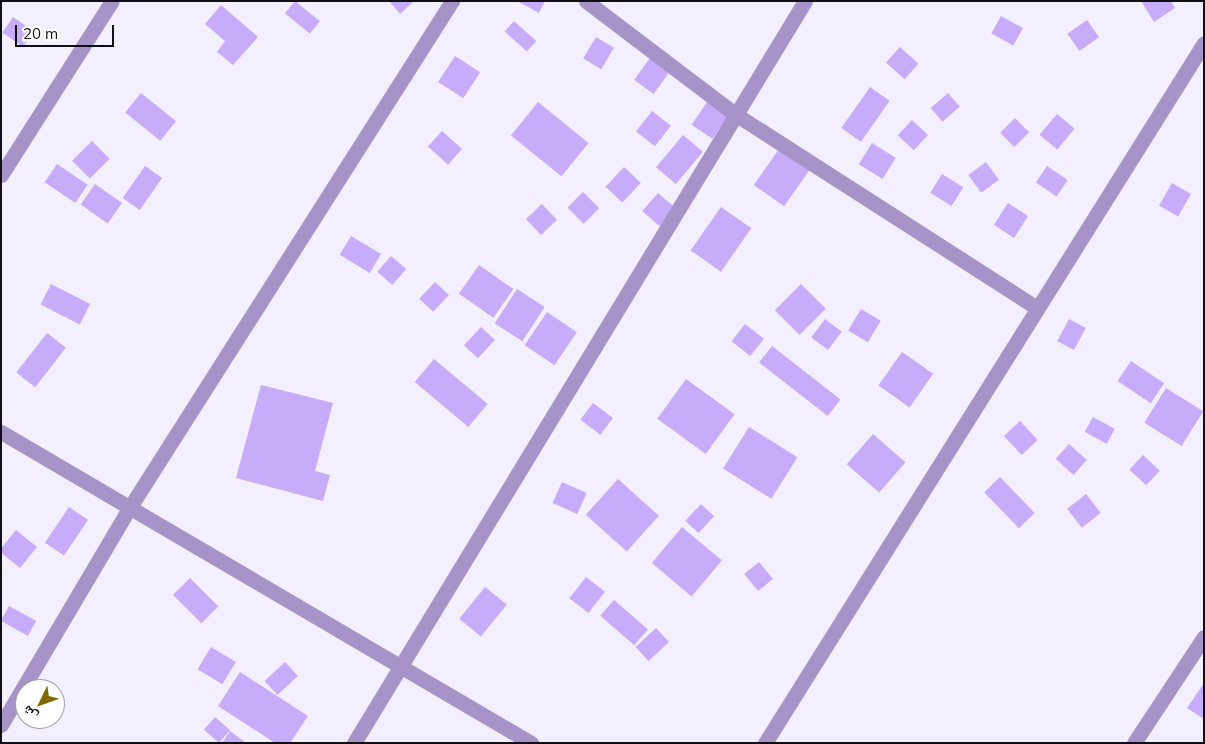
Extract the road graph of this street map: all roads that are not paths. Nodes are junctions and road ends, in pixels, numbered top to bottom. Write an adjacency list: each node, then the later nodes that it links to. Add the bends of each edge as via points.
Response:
1 (112, 1): 7 (street)
2 (452, 1): 10 (street)
3 (586, 1): 6 (street)
4 (805, 1): 6 (street)
5 (1204, 43): 8 (street)
6 (735, 114): 8 (street); 12 (street)
7 (1, 175)
8 (1037, 308): 16 (street)
9 (1, 432): 10 (street)
10 (130, 507): 12 (street); 13 (street)
11 (1204, 637): 17 (street)
12 (400, 666): 14 (street); 15 (street)
13 (1, 725)
14 (354, 743)
15 (531, 743)
16 (765, 743)
17 (1134, 743)

